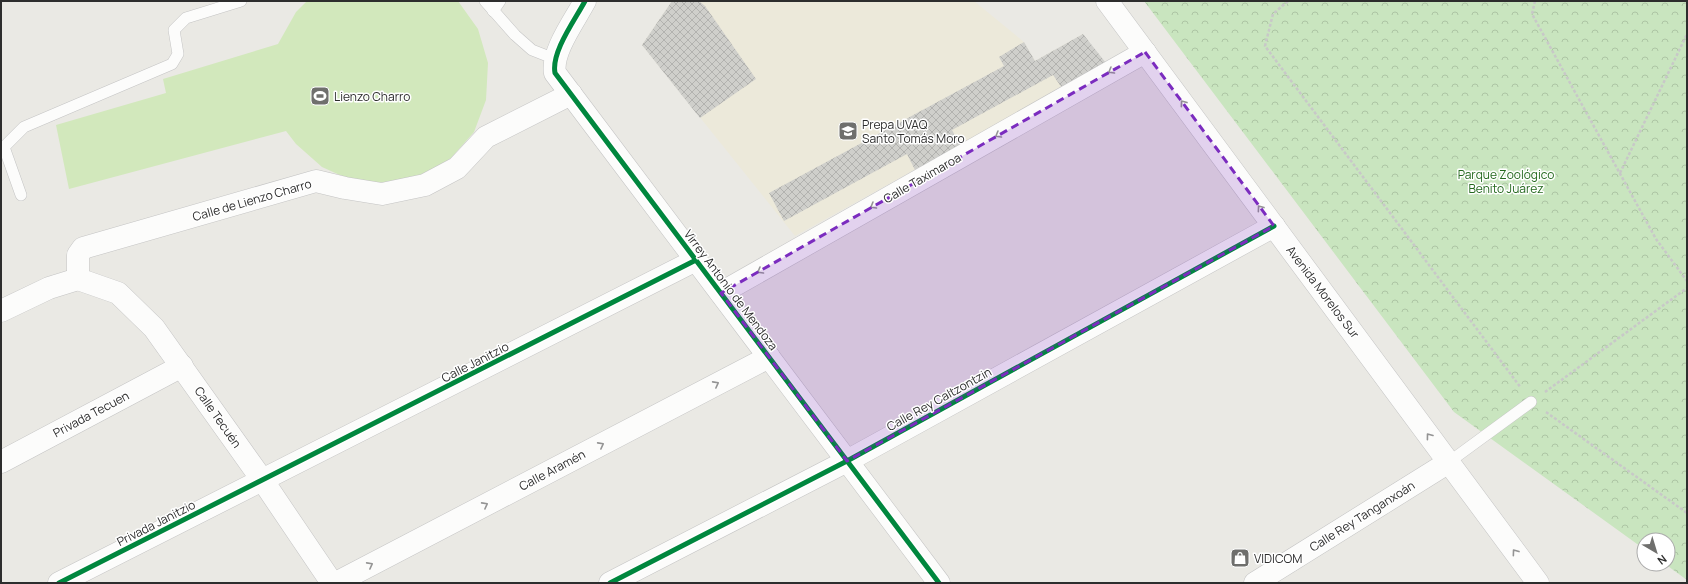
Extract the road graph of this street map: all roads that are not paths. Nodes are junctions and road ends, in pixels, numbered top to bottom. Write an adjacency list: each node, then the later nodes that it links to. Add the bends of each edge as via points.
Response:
1 (241, 1): 10 (lane, via 186,18 174,30 178,54 172,64 24,127 4,147)
2 (485, 1): 6 (lane)
3 (500, 1): 6 (lane)
4 (585, 1): 8 (street)
5 (1107, 1): 7 (street, Avenida Morelos Sur)
6 (493, 11): 8 (lane, via 532,50)
7 (1145, 52): 11 (street, Avenida Morelos Sur, one-way to 7); 14 (street, Calle Taximaroa, one-way to 14)
8 (555, 59): 9 (street, Virrey Antonio de Mendoza, via 555,73)
9 (571, 94): 12 (street, Virrey Antonio de Mendoza); 13 (street, Calle de Lienzo Charro, via 486,137 457,168 425,185 382,194 316,181 83,248 78,255)
10 (21, 195)
11 (1274, 226): 19 (street, Calle Rey Caltzontzin); 21 (street, Avenida Morelos Sur, one-way to 11)
12 (696, 260): 14 (street, Virrey Antonio de Mendoza); 22 (street, Calle Janitzio)
13 (78, 279): 15 (street); 17 (street, Calle Tecuén, via 118,293 154,328)
14 (721, 293): 16 (street, Virrey Antonio de Mendoza)
15 (3, 306)
16 (769, 357): 19 (street, Virrey Antonio de Mendoza); 25 (street, Calle Aramén, one-way to 16)
17 (182, 366): 20 (street, Privada Tecuen); 22 (street, Calle Tecuén)
18 (1531, 402): 21 (lane)
19 (847, 461): 26 (street, Calle Rey Caltzontzin); 27 (street, Virrey Antonio de Mendoza)
20 (1, 462)
21 (1449, 462): 28 (street, Calle Rey Tanganxoán); 29 (street, Avenida Morelos Sur, one-way to 21)
22 (262, 481): 23 (street, Privada Janitzio); 24 (street, Calle Tecuén)
23 (59, 583)
24 (332, 583)
25 (336, 583)
26 (610, 583)
27 (939, 583)
28 (1255, 583)
29 (1538, 583)

